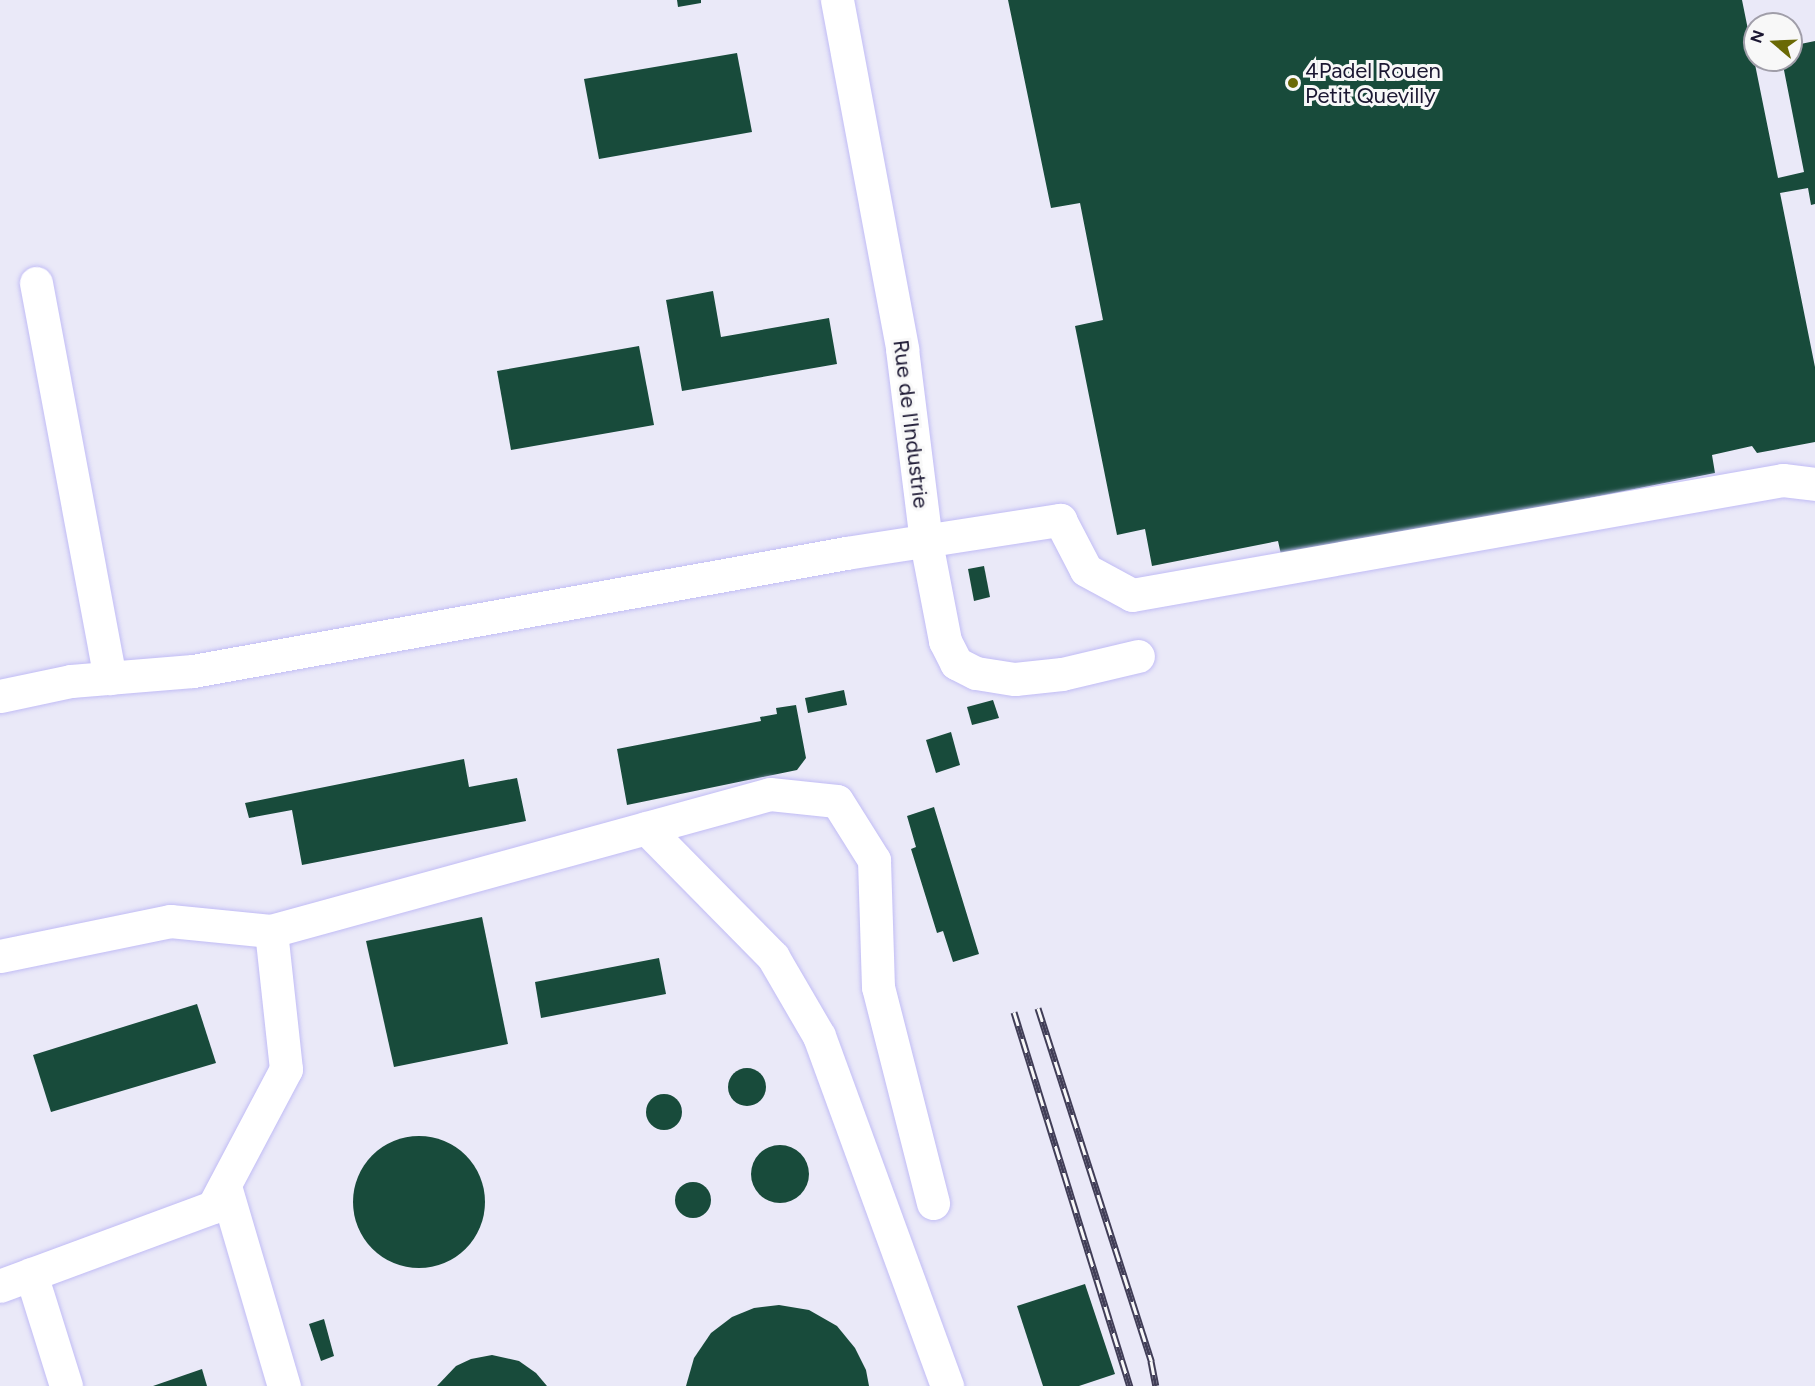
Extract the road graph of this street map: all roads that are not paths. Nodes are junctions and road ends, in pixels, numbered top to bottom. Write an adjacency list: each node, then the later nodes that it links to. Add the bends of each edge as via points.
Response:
1 (837, 0): 4 (street, Rue de l'Industrie, via 902,349)
2 (36, 283): 6 (street)
3 (1815, 484): 4 (street, via 1783,480 1132,595 1086,570 1060,520)
4 (926, 542): 5 (street, Rue de l'Industrie, via 945,641 957,663 976,673 1015,679 1062,674); 6 (street, via 194,671)
5 (1138, 656)
6 (110, 678): 7 (street, via 71,681)
7 (0, 696)
8 (646, 828): 9 (street); 12 (street, via 770,794 837,801 874,860 878,987); 17 (street, via 773,957 819,1036)
9 (271, 931): 10 (street, via 170,921); 11 (street, via 286,1069)
10 (0, 956)
11 (225, 1186): 13 (street, via 213,1207); 16 (street)
12 (933, 1203)
13 (31, 1274): 14 (street); 15 (street)
14 (0, 1286)
15 (66, 1386)
16 (284, 1386)
17 (947, 1386)

